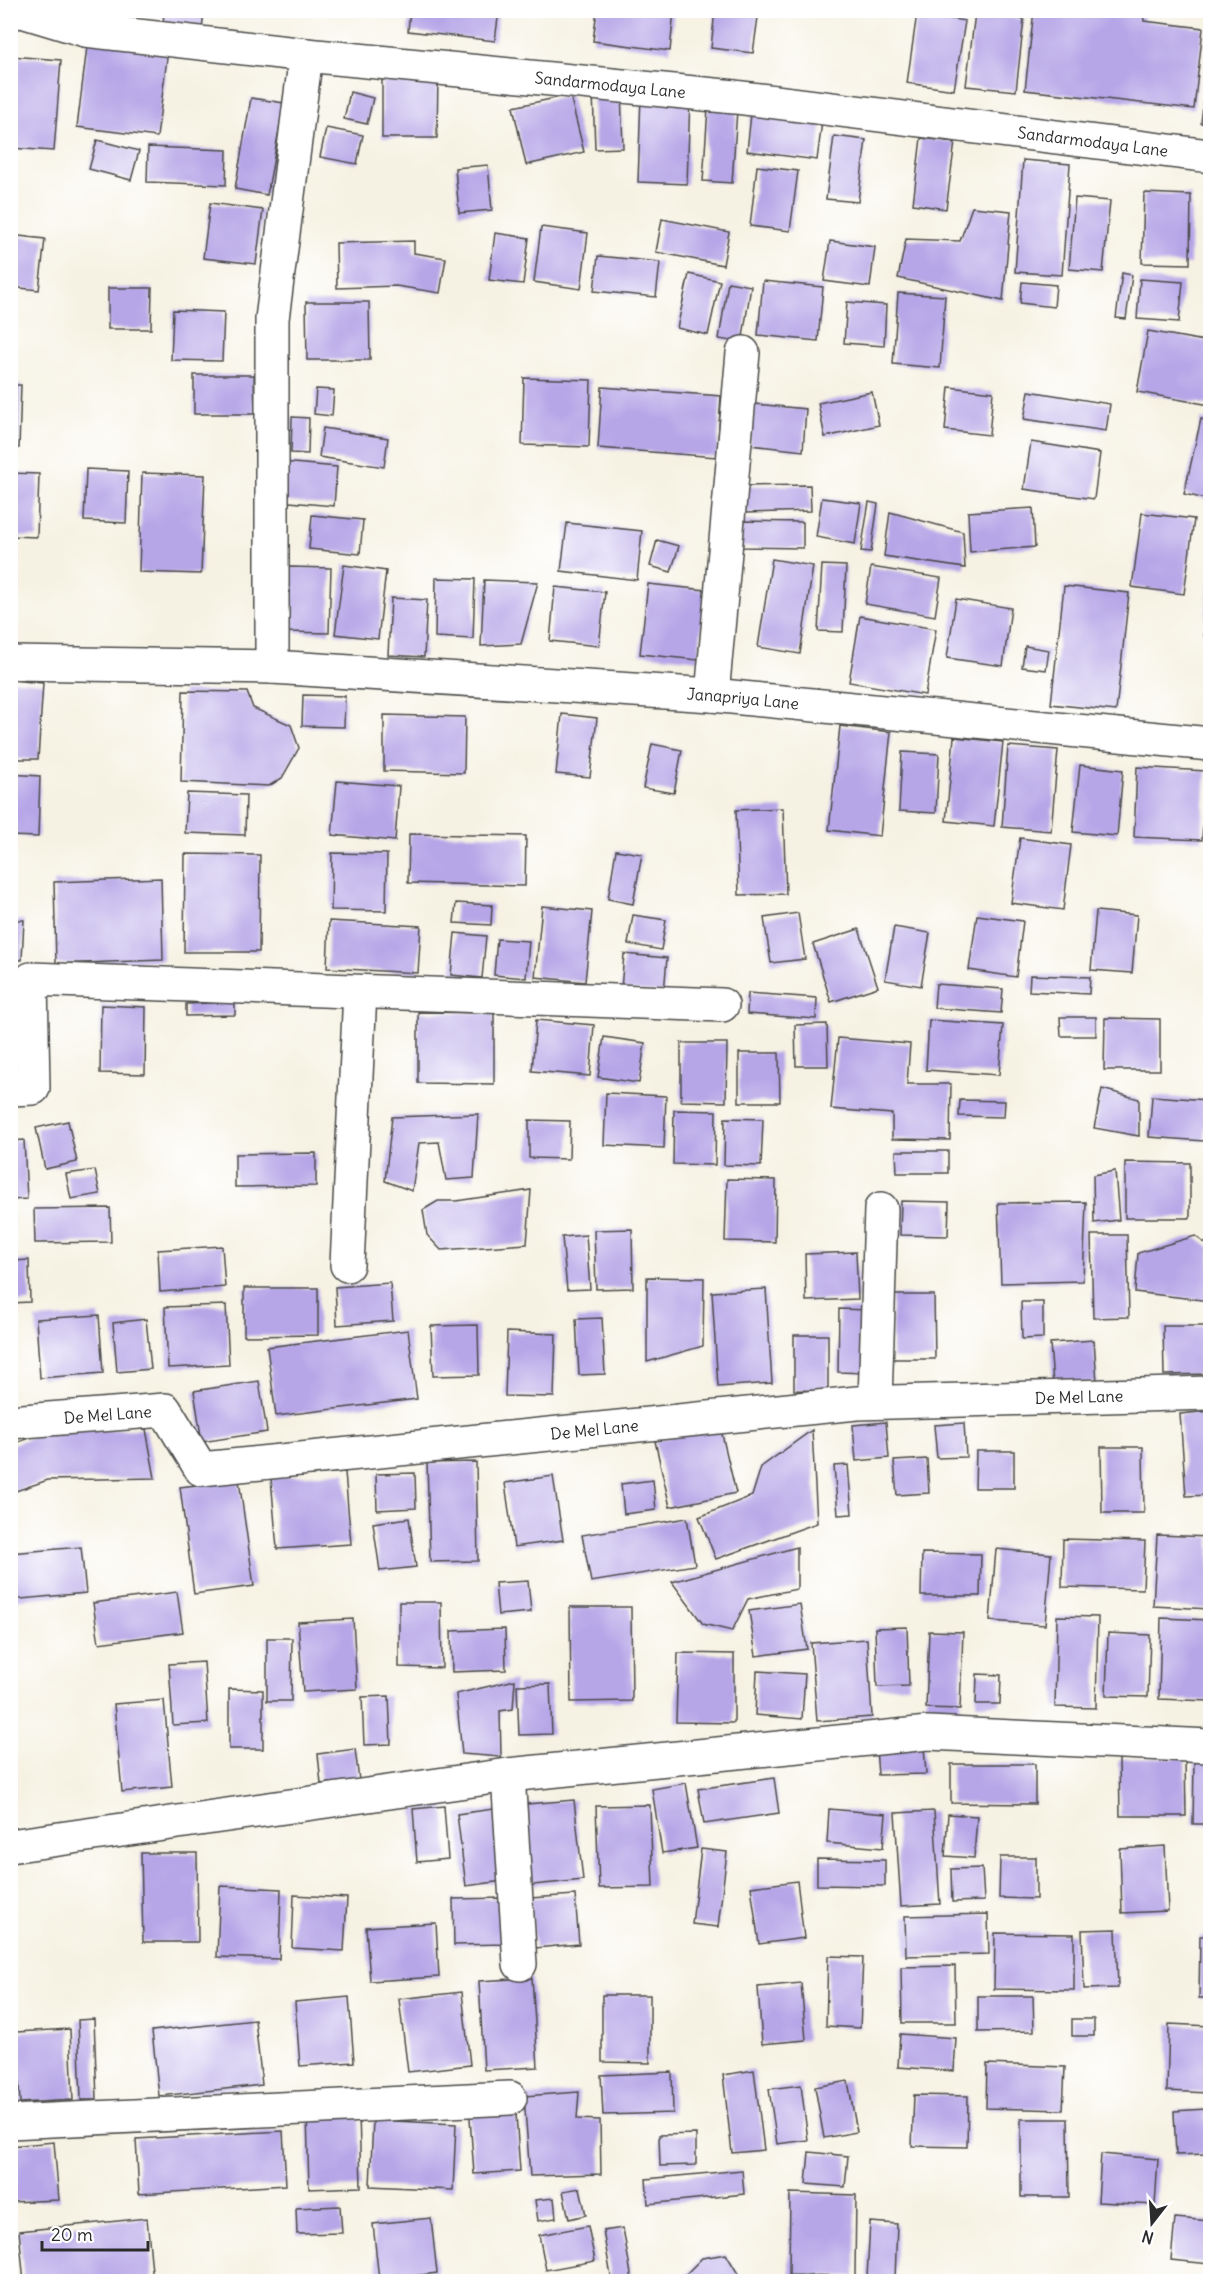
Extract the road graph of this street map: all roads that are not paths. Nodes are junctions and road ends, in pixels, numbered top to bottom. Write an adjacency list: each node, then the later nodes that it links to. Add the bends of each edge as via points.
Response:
1 (10, 12): 2 (street, Sandarmodaya Lane)
2 (88, 20): 3 (street, Sandarmodaya Lane)
3 (306, 55): 4 (street, Sandarmodaya Lane, via 735,97); 7 (street, via 272,319)
4 (1210, 156)
5 (743, 353): 8 (street)
6 (10, 663): 7 (street, Janapriya Lane)
7 (272, 667): 8 (street, Janapriya Lane)
8 (712, 695): 9 (street, Janapriya Lane)
9 (1210, 744)
10 (360, 992): 11 (street); 12 (street, via 31,979 33,1088); 14 (street)
11 (722, 1005)
12 (10, 1089)
13 (881, 1209): 16 (street)
14 (348, 1265)
15 (1210, 1393): 16 (street, De Mel Lane)
16 (875, 1402): 17 (street, De Mel Lane, via 201,1468 165,1410)
17 (10, 1422)
18 (1210, 1746): 19 (street, via 928,1733)
19 (508, 1775): 20 (street); 21 (street)
20 (10, 1845)
21 (520, 1964)
22 (510, 2098): 23 (street)
23 (10, 2122)

